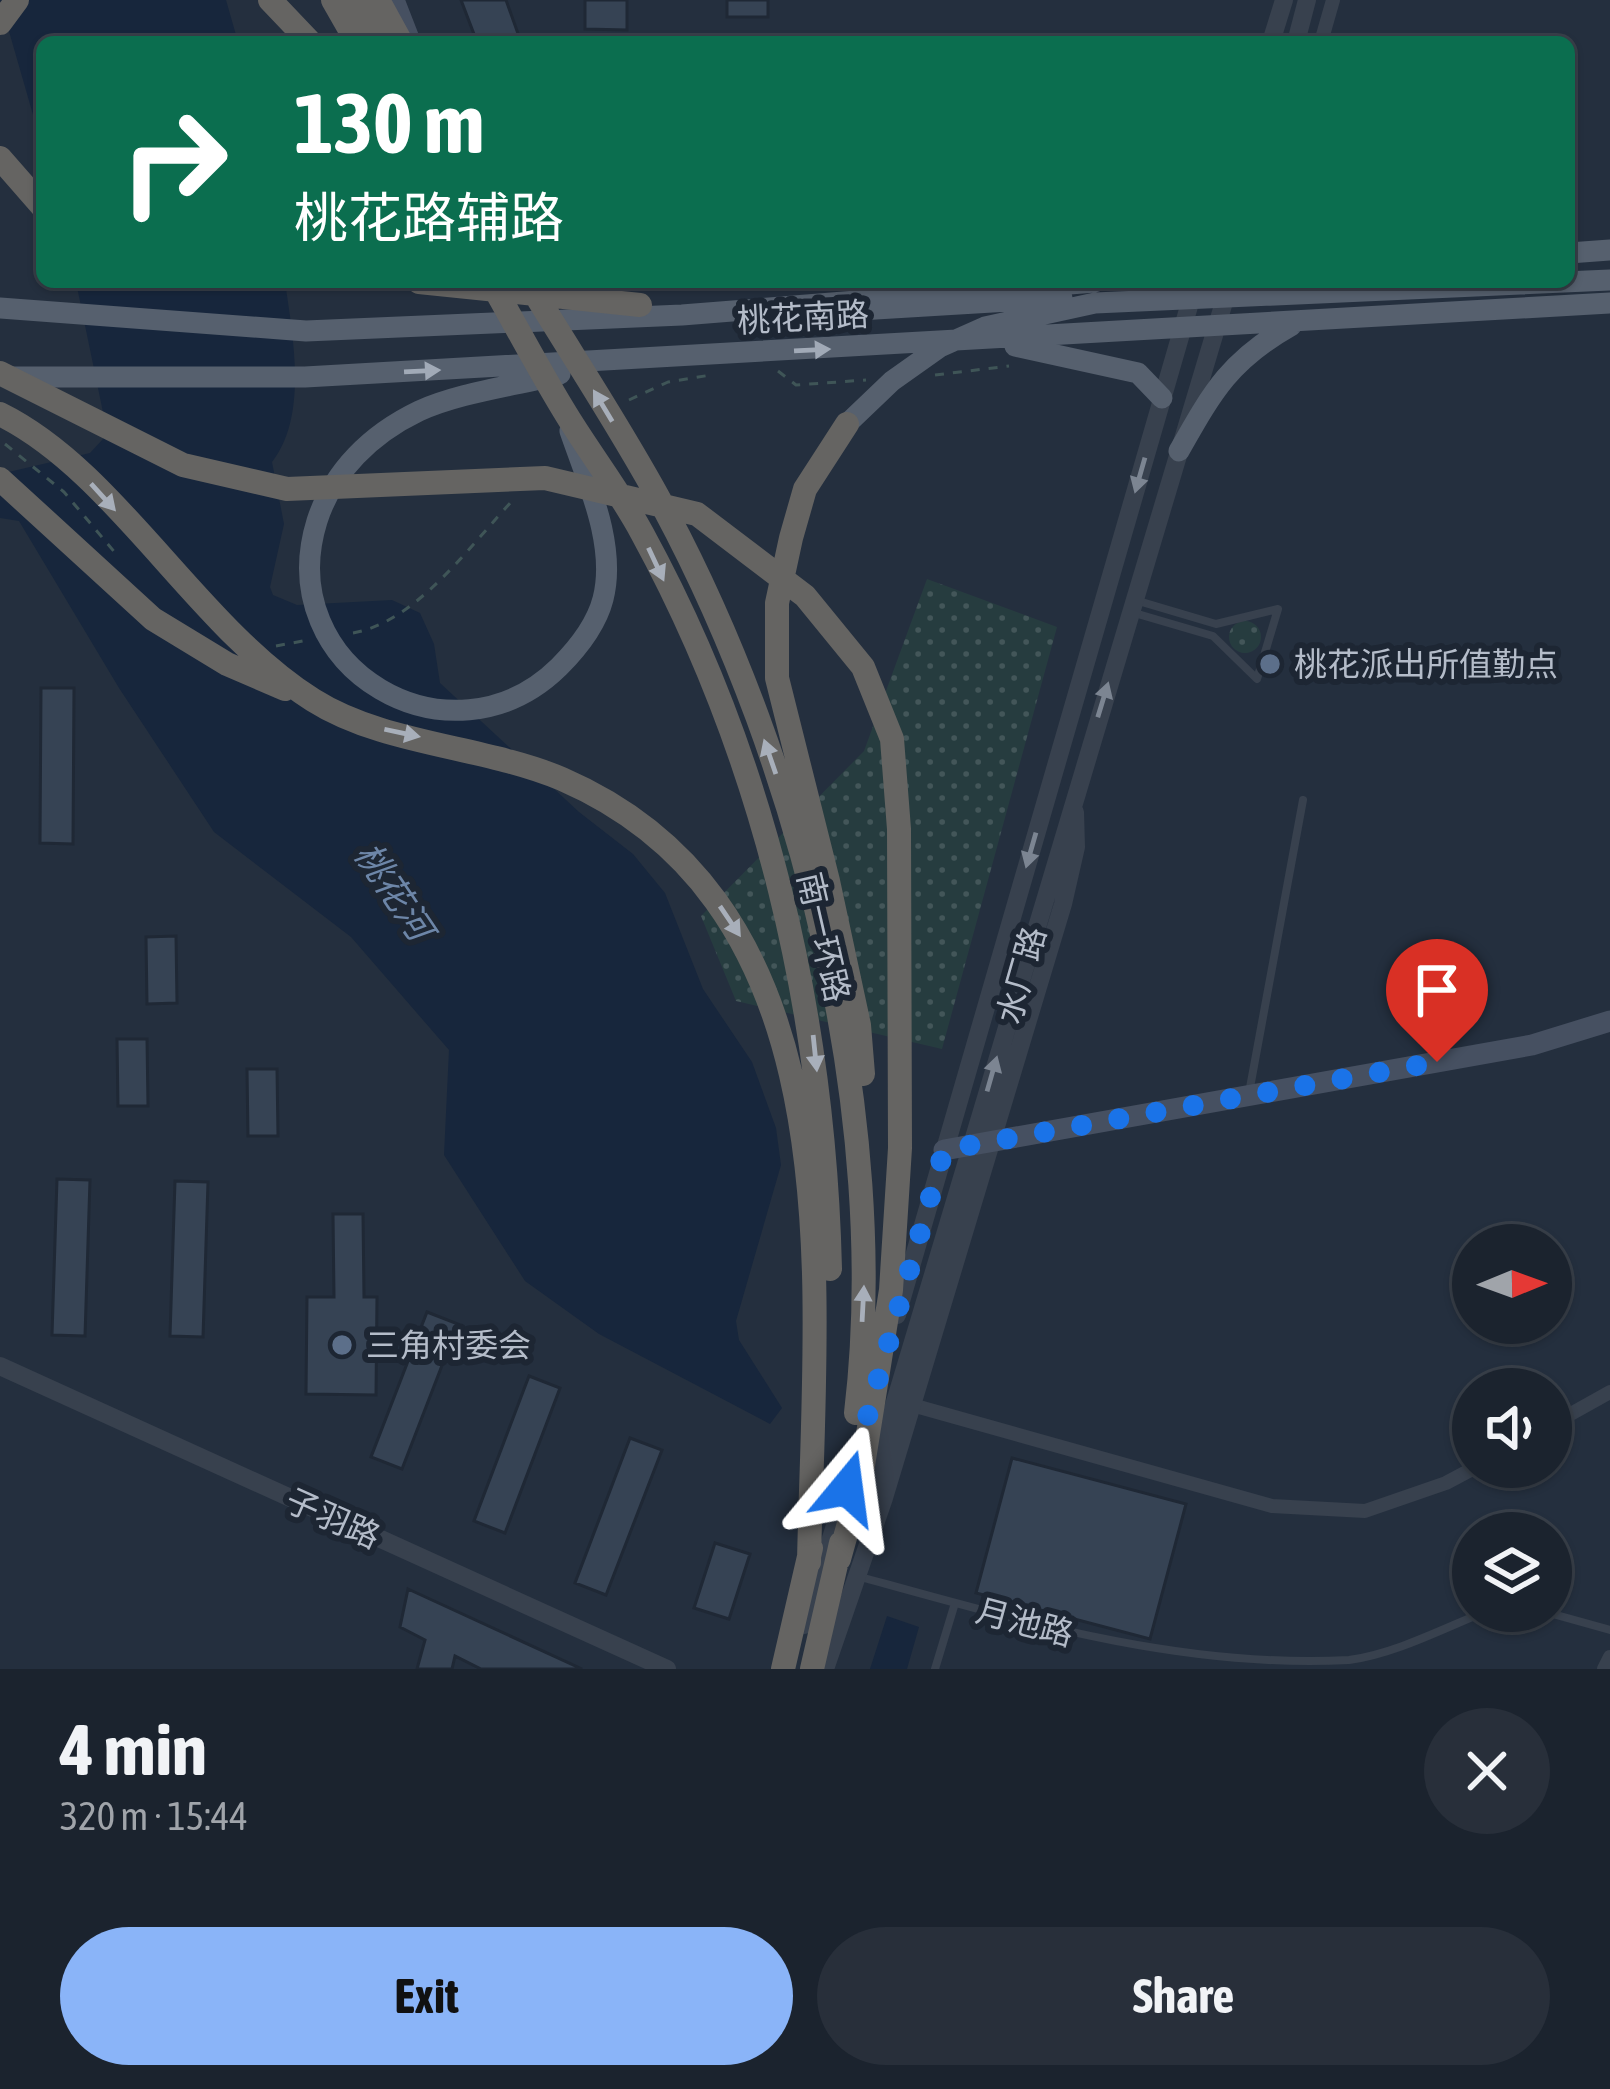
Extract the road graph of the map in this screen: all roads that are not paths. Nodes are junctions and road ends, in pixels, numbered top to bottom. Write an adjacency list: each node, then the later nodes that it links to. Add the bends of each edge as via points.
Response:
1 (17, 0): 12 (highway)
2 (270, 0): 13 (highway)
3 (323, 0): 14 (main road)
4 (333, 0): 15 (highway)
5 (355, 0): 16 (highway)
6 (378, 0): 17 (highway)
7 (394, 0): 18 (main road)
8 (1275, 0): 19 (street)
9 (1284, 0): 20 (street)
10 (1307, 0): 21 (street)
11 (1333, 0): 22 (street)
12 (0, 23)
13 (304, 36)
14 (365, 36)
15 (366, 36)
16 (368, 36)
17 (402, 36)
18 (404, 36)
19 (1267, 36)
20 (1269, 36)
21 (1298, 36)
22 (1323, 36)
23 (0, 158): 24 (highway)
24 (36, 199)
25 (1610, 250): 26 (main road)
26 (1575, 253)
27 (1610, 270): 28 (main road)
28 (1575, 272)
29 (1610, 280): 30 (main road)
30 (1575, 282)
31 (477, 288): 42 (highway)
32 (495, 288): 46 (main road)
33 (495, 288): 55 (highway, 南一环路)
34 (531, 288): 45 (main road)
35 (532, 288): 68 (highway, 南一环路, one-way to 35, via 841,1027 789,814 746,685 665,509)
36 (1015, 288): 45 (main road, 桃花南路)
37 (1194, 288): 48 (street, 水厂路)
38 (1228, 288): 47 (street, 水厂路)
39 (1274, 288): 42 (main road, via 907,310)
40 (1431, 288): 57 (main road, via 1095,303 986,327 940,347)
41 (1610, 303): 44 (main road, 桃花南路)
42 (640, 305)
43 (10, 308): 46 (main road, 桃花南路, via 306,331)
44 (1299, 320): 47 (main road, 桃花南路); 58 (main road, via 1249,349 1220,379)
45 (548, 323): 46 (main road, 桃花南路); 51 (main road)
46 (512, 324): 52 (main road)
47 (1217, 325): 48 (main road, 桃花南路); 58 (street, 水厂路)
48 (1183, 327): 49 (main road, 桃花南路); 54 (street, 水厂路)
49 (979, 340): 50 (main road, 桃花南路, one-way to 49); 54 (main road, via 1109,363 1138,373)
50 (607, 362): 51 (main road, 桃花南路); 55 (main road, via 421,410 346,466 312,539 312,585 337,654 368,682 412,706 465,713 513,702 582,645 604,598 604,548)
51 (566, 363): 52 (main road, 桃花南路)
52 (530, 364): 53 (main road, 桃花南路, one-way to 52, via 305,377)
53 (0, 375): 75 (highway, via 183,465 287,488 545,478 698,514 805,596 863,667 894,762 900,1148 891,1290)
54 (1162, 398): 67 (street, 水厂路, one-way to 67)
55 (562, 407): 74 (highway, 南一环路, one-way to 74, via 642,532 716,693 763,825 812,1029 830,1265 828,1399)
56 (7, 417): 61 (highway, one-way to 61, via 86,479 223,629)
57 (847, 424): 68 (highway, via 805,489 790,538 777,603 778,678 859,1025)
58 (1179, 451): 60 (street, 水厂路)
59 (0, 479): 61 (highway, via 153,619 227,664)
60 (1132, 606): 60 (lane, via 1214,636 1258,679 1278,609 1216,624); 62 (street, 水厂路, one-way to 60)
61 (313, 700): 74 (highway, one-way to 74, via 366,727 561,779 629,816 700,876 746,945 781,1032 804,1144 814,1268)
62 (1074, 796): 66 (street, 水厂路, one-way to 62); 71 (street, via 1076,847 1063,904)
63 (1303, 800): 65 (lane)
64 (1610, 1021): 65 (main road, via 1532,1045)
65 (1249, 1095): 66 (main road)
66 (971, 1145): 67 (main road); 75 (street, 水厂路)
67 (944, 1150): 82 (street, 水厂路)
68 (866, 1262): 75 (highway, 南一环路, one-way to 68)
69 (0, 1366): 81 (street, 子羽路)
70 (1610, 1392): 72 (street)
71 (912, 1405): 73 (street, via 1272,1506 1365,1511); 84 (street)
72 (1572, 1413)
73 (1452, 1481)
74 (809, 1562): 82 (highway, 南一环路)
75 (842, 1566): 76 (lane, 月池路); 83 (highway, 南一环路)
76 (955, 1603): 78 (lane, 月池路, via 1160,1658 1260,1664 1353,1660); 85 (lane)
77 (1572, 1619): 79 (lane)
78 (1452, 1624)
79 (1610, 1630)
80 (1610, 1657): 86 (street)
81 (667, 1669)
82 (787, 1669)
83 (813, 1669)
84 (825, 1669)
85 (935, 1669)
86 (1604, 1669)

